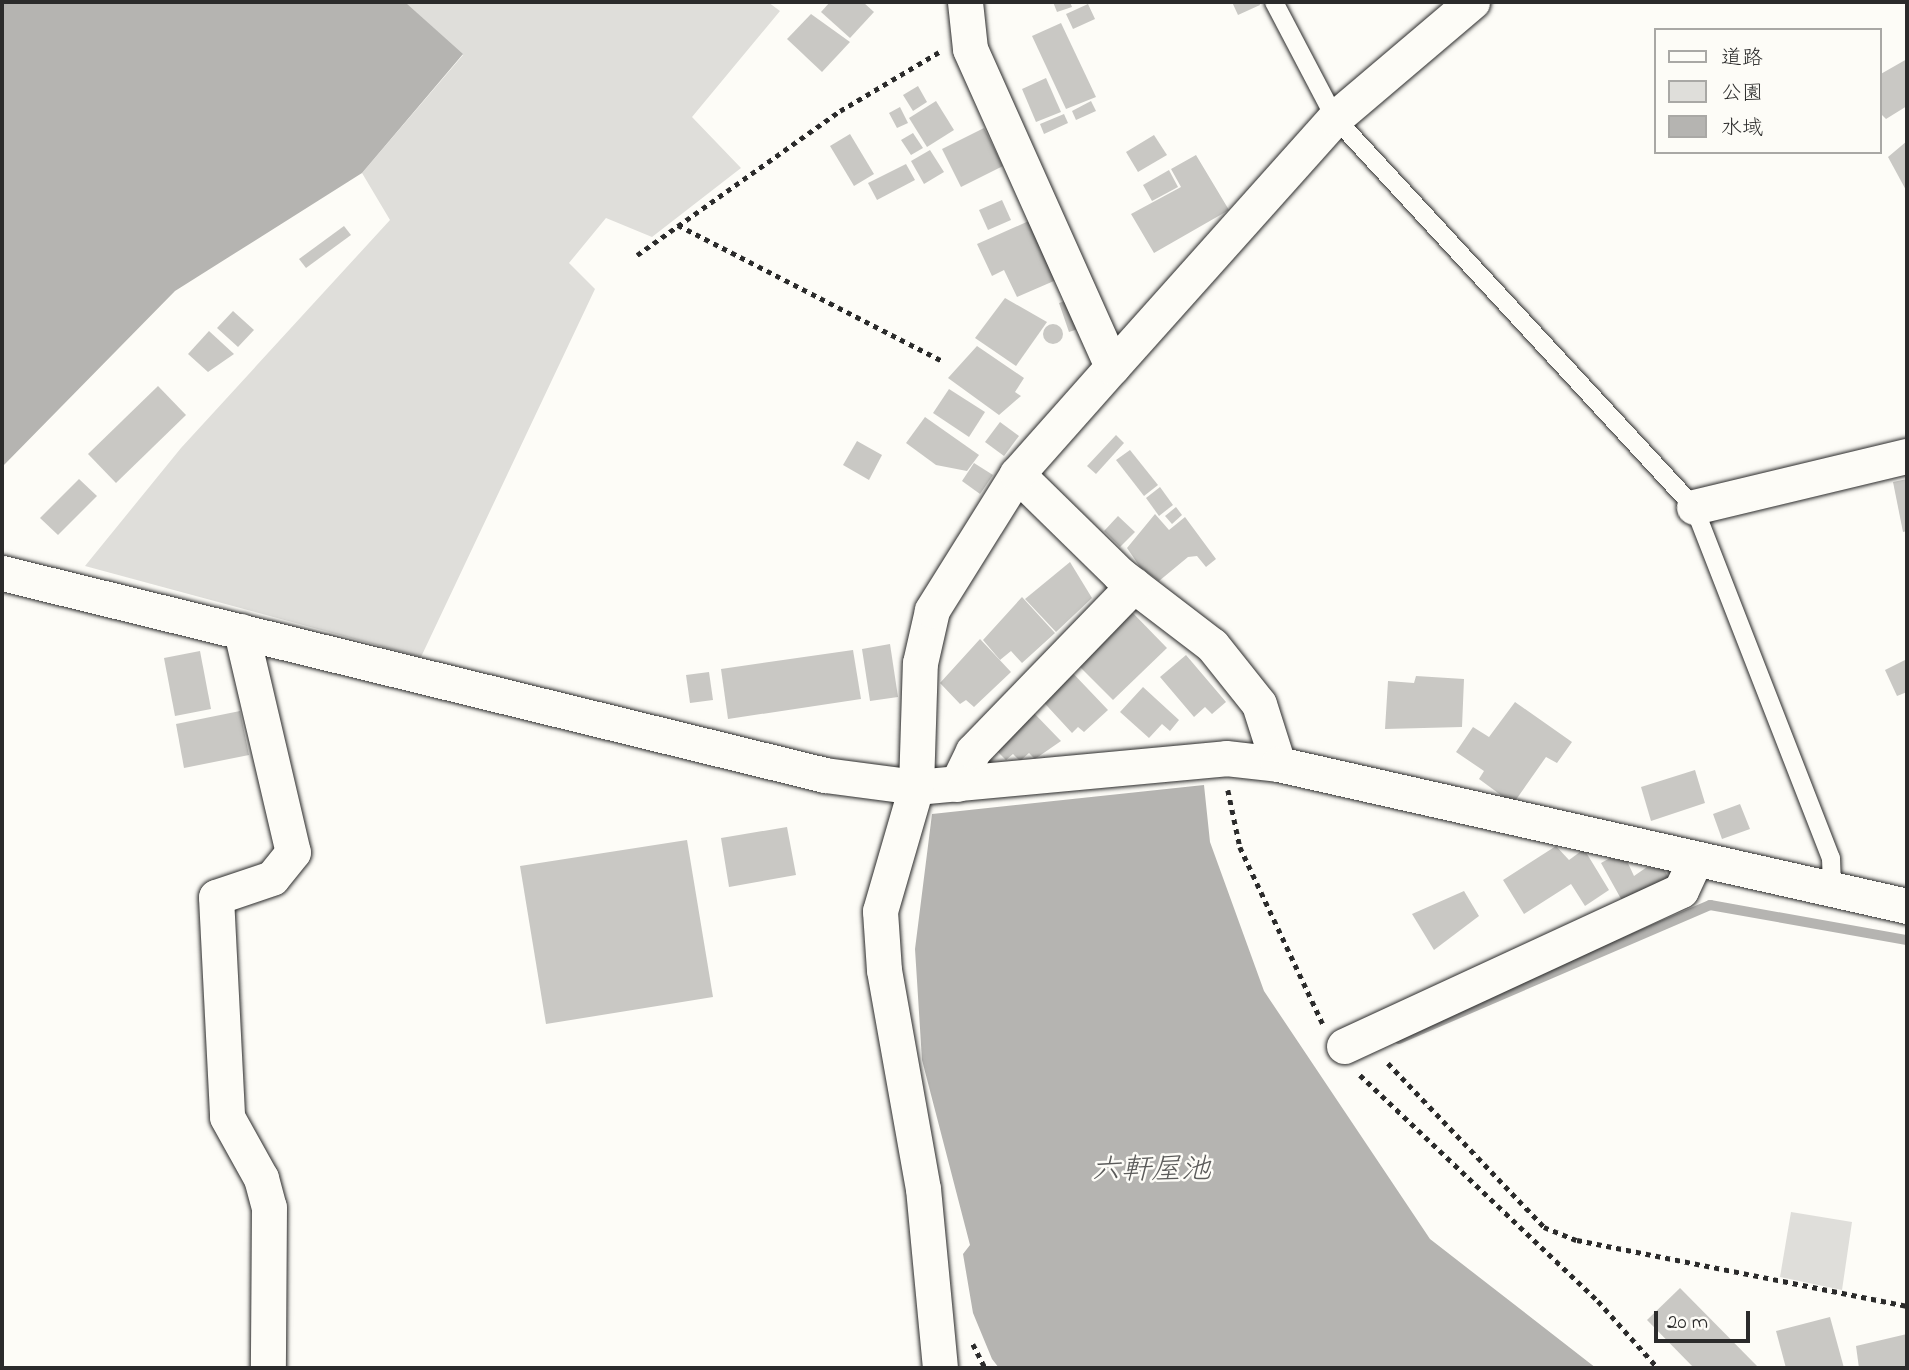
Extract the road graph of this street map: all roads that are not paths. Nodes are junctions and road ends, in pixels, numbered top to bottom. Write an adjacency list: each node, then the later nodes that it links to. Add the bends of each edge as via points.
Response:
1 (965, 2): 5 (street, via 970,49)
2 (1274, 2): 4 (lane)
3 (1472, 2): 4 (street)
4 (1335, 118): 5 (street); 8 (lane)
5 (1112, 367): 7 (street)
6 (1907, 456): 8 (street)
7 (1017, 474): 10 (street); 14 (street, via 932,610 920,663)
8 (1694, 507): 16 (lane, via 1831,858)
9 (2, 573): 11 (street)
10 (1134, 585): 12 (street, via 1212,645 1259,704); 13 (street, via 973,751)
11 (241, 631): 14 (street, via 751,758); 19 (street, via 293,852 272,877 216,897 227,1117 261,1178 269,1207)
12 (1278, 764): 13 (street, via 1226,758); 15 (street)
13 (957, 784): 14 (street)
14 (916, 787): 20 (street, via 880,911 884,970 923,1189)
15 (1695, 862): 16 (street); 18 (street, via 1681,890 1376,1030)
16 (1832, 890): 17 (street)
17 (1907, 906)
18 (1342, 1050)
19 (268, 1368)
20 (940, 1368)

